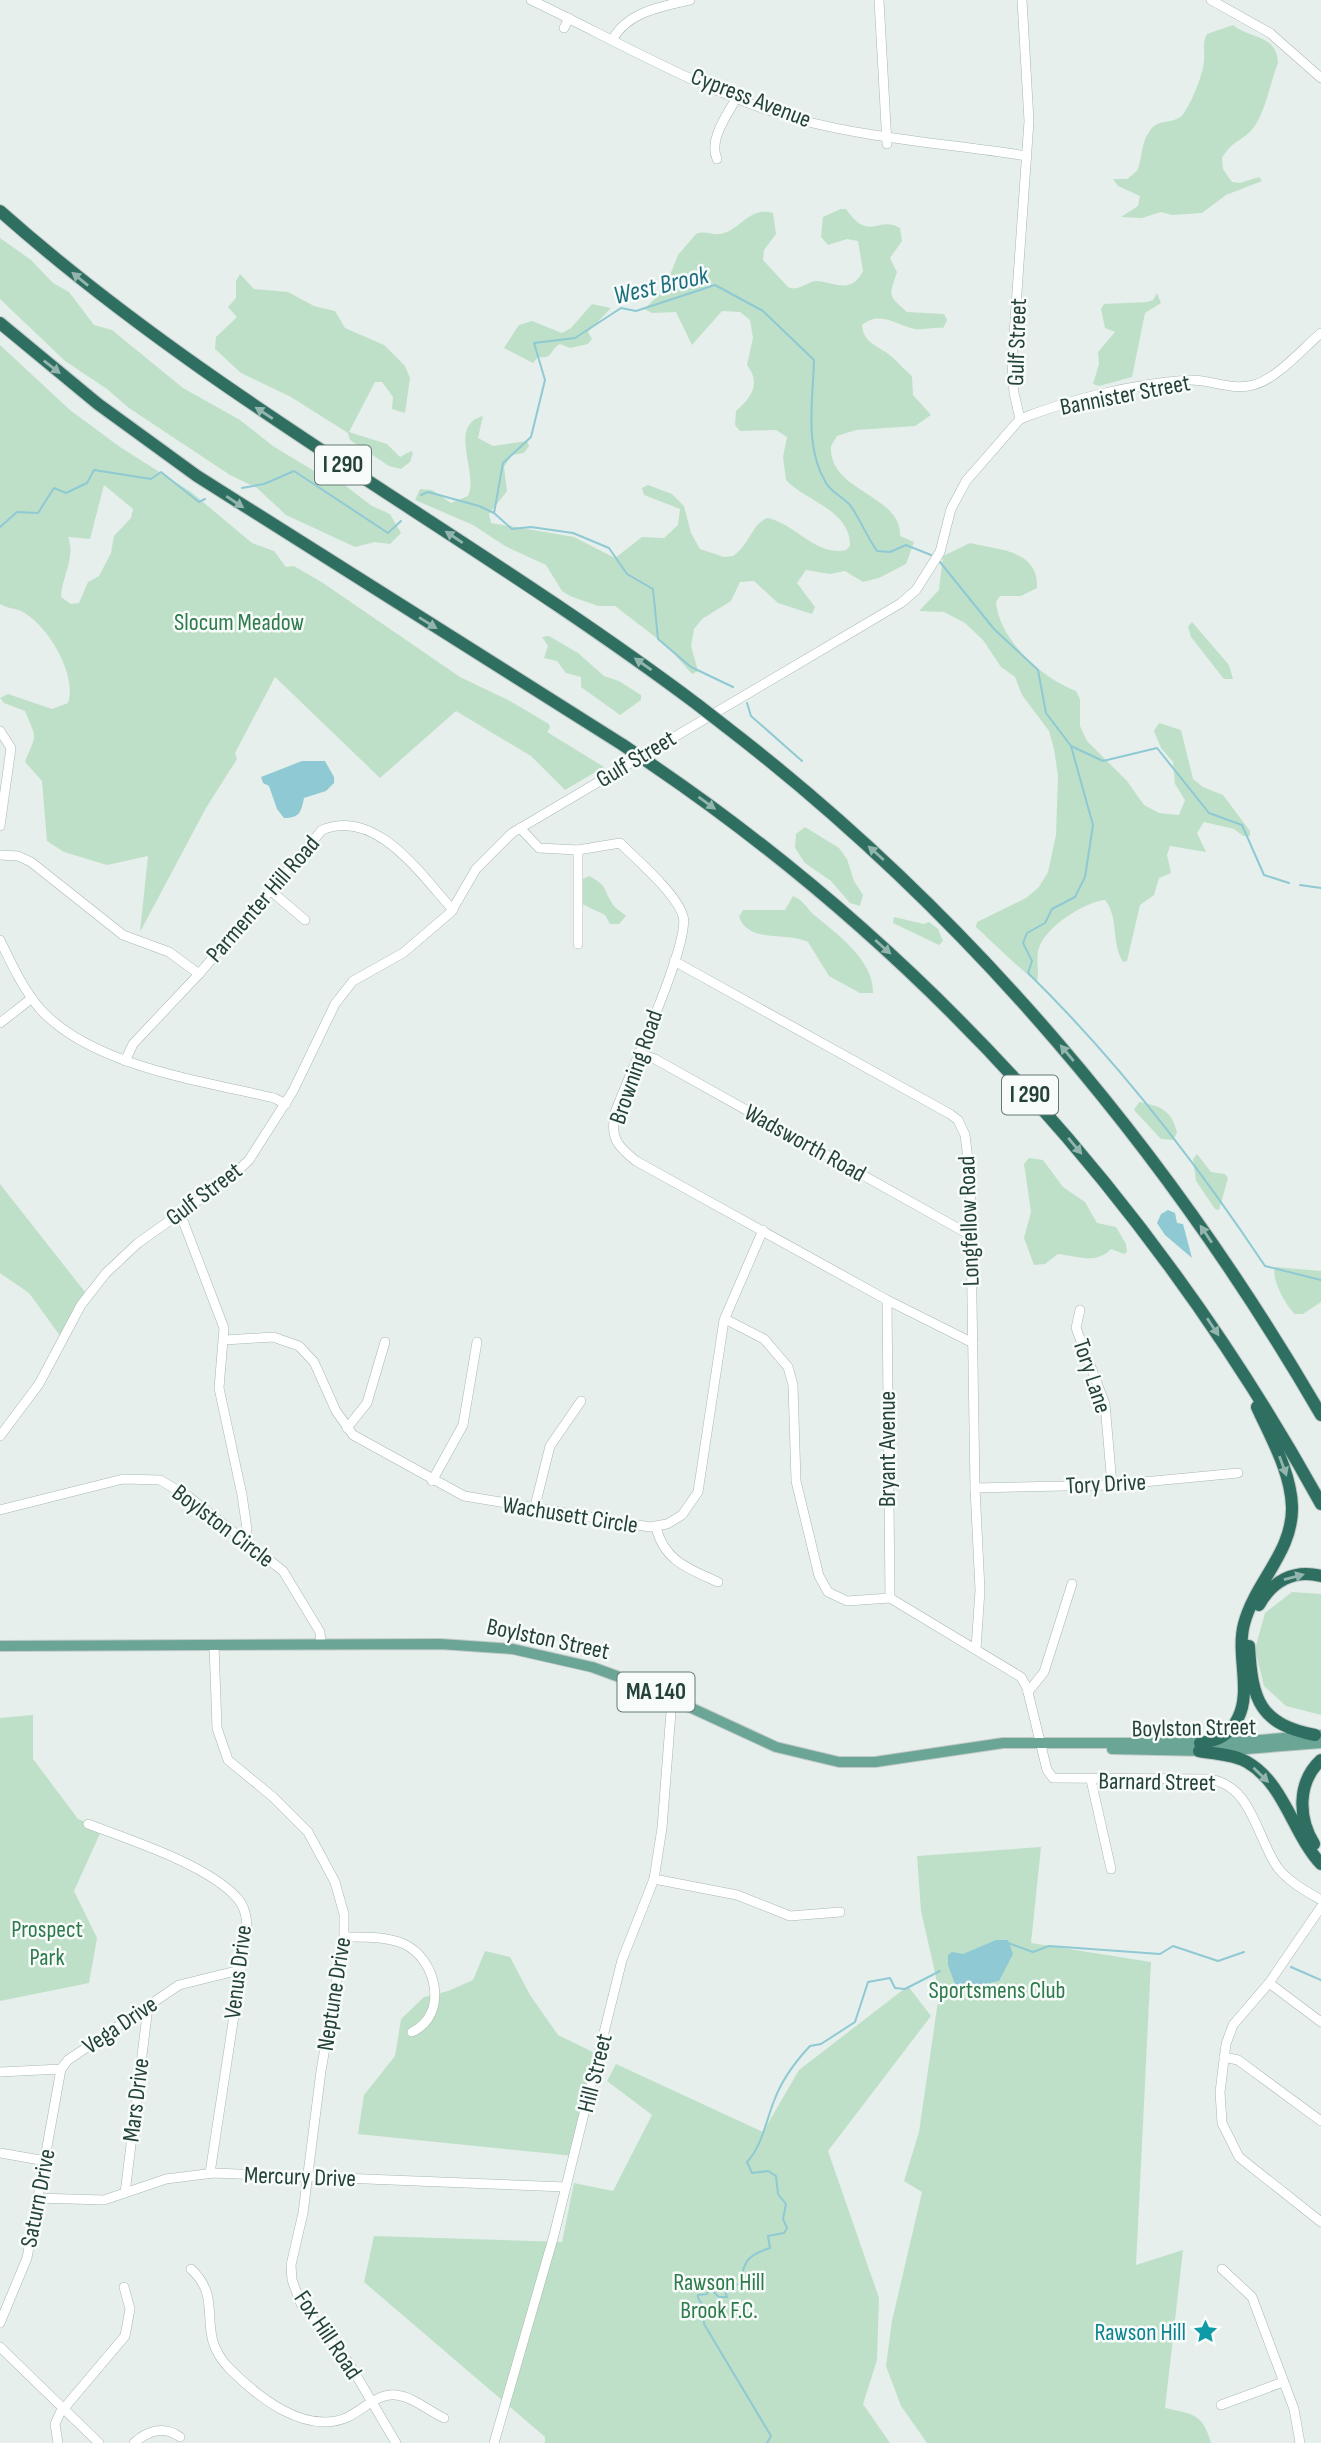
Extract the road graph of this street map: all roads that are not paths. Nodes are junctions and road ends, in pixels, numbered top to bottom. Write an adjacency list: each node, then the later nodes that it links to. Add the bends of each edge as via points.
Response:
1 (531, 0): 6 (street, Cypress Avenue)
2 (690, 0): 8 (street, via 632,18)
3 (879, 0): 11 (street)
4 (1021, 0): 12 (street, Gulf Street)
5 (1211, 0): 9 (street, via 1258,24)
6 (569, 18): 7 (street); 8 (street, Cypress Avenue)
7 (564, 28)
8 (613, 39): 10 (street, Cypress Avenue)
9 (1321, 78)
10 (737, 97): 11 (street, Cypress Avenue, via 799,120); 13 (street, via 717,136)
11 (887, 139): 12 (street, Cypress Avenue)
12 (1027, 156): 17 (street, Gulf Street, via 1012,363)
13 (717, 159)
14 (0, 211): 46 (highway, I 290, one-way to 14, bridge, via 1173,1188 1100,1093 958,933 885,861 698,705 578,619 182,357)
15 (0, 323): 45 (highway, I 290, one-way to 45, bridge, via 98,404 197,476 623,745 814,886 967,1028 1061,1130 1116,1195)
16 (1321, 333): 17 (street, Bannister Street, via 1264,381 1249,386 1195,380 1138,387)
17 (1020, 419): 20 (street, Gulf Street, via 966,481 951,509 940,552 916,590 901,603)
18 (0, 732): 19 (street, via 11,748)
19 (0, 826)
20 (520, 828): 21 (street, Browning Road, via 540,848); 24 (street, Gulf Street, via 481,863)
21 (578, 850): 27 (street); 28 (street, Browning Road, via 620,843 674,900 685,924)
22 (0, 855): 29 (street, via 31,862 123,935 172,954)
23 (270, 890): 24 (street, Parmenter Hill Road, via 322,830 352,825 382,837); 25 (street); 29 (street, Parmenter Hill Road)
24 (453, 910): 34 (street, Gulf Street, via 407,951 361,975 344,992)
25 (306, 919)
26 (0, 940): 30 (street)
27 (578, 944)
28 (674, 961): 32 (street, Browning Road); 37 (street, Longfellow Road, via 958,1120 967,1148)
29 (199, 974): 33 (street, Parmenter Hill Road, via 133,1044)
30 (32, 998): 31 (street); 33 (street, via 56,1023)
31 (0, 1023)
32 (638, 1054): 36 (street, Browning Road, via 614,1118 612,1133 618,1147); 37 (street, Wadsworth Road, via 655,1059)
33 (125, 1061): 34 (street)
34 (286, 1104): 35 (street, Gulf Street, via 243,1168)
35 (180, 1213): 41 (street, via 223,1322); 51 (street, Gulf Street, via 138,1243 90,1293 51,1364)
36 (763, 1230): 38 (street, Browning Road); 40 (street, Wachusett Circle)
37 (970, 1235): 44 (street, Longfellow Road)
38 (887, 1300): 44 (street, Browning Road); 64 (street, Bryant Avenue)
39 (1080, 1310): 54 (street, Tory Lane, via 1076,1328 1105,1404)
40 (724, 1319): 59 (street, Wachusett Circle, via 698,1492 681,1515); 64 (street, via 764,1339 788,1367 793,1385 796,1481 822,1584 841,1600)
41 (225, 1340): 50 (street, Wachusett Circle, via 273,1337 299,1346 314,1362); 60 (street, via 219,1388 242,1493)
42 (385, 1342): 50 (street, via 367,1403)
43 (477, 1342): 53 (street, via 464,1423)
44 (973, 1343): 55 (street, Longfellow Road)
45 (1234, 1359): 56 (highway, I 290); 73 (highway, one-way to 73, via 1286,1474 1291,1523 1244,1625 1240,1715 1222,1738)
46 (1289, 1360): 48 (highway); 49 (highway, I 290)
47 (581, 1401): 58 (street, via 550,1446)
48 (1321, 1407)
49 (1321, 1415)
50 (347, 1428): 53 (street, Wachusett Circle, via 364,1443)
51 (0, 1436)
52 (1238, 1473): 54 (street, Tory Drive)
53 (432, 1481): 58 (street, Wachusett Circle, via 475,1500)
54 (1112, 1485): 55 (street, Tory Drive)
55 (975, 1488): 68 (street, Longfellow Road, via 980,1590)
56 (1321, 1504)
57 (0, 1510): 60 (street, Boylston Circle, via 89,1486 149,1478 189,1497)
58 (534, 1510): 59 (street, Wachusett Circle)
59 (656, 1527): 62 (street, via 670,1557)
60 (244, 1541): 65 (street, Boylston Circle, via 290,1578 320,1632)
61 (1321, 1576): 71 (highway, one-way to 61, via 1281,1726 1262,1708 1249,1641 1259,1604 1273,1586 1294,1575)
62 (718, 1582)
63 (1072, 1584): 69 (street, via 1044,1672)
64 (890, 1598): 68 (street)
65 (321, 1643): 66 (main road, Boylston Street / MA 140); 70 (main road, Boylston Street / MA 140, via 513,1649 599,1669)
66 (214, 1644): 67 (main road, Boylston Street / MA 140); 84 (street, Neptune Drive, via 215,1709 223,1750 234,1766 274,1797 307,1832 335,1882 344,1914)
67 (0, 1646)
68 (976, 1649): 69 (street, via 1020,1676)
69 (1028, 1692): 72 (street)
70 (672, 1699): 72 (main road, Boylston Street / MA 140, via 776,1747 832,1761 875,1762 986,1745); 80 (street, Hill Street)
71 (1319, 1738): 73 (main road, Boylston Street / MA 140)
72 (1040, 1744): 73 (main road, Boylston Street / MA 140, via 1122,1750); 75 (street, Barnard Street, via 1053,1778)
73 (1200, 1747): 78 (highway, one-way to 78, via 1256,1769)
74 (1321, 1760): 77 (highway, via 1307,1779 1302,1803 1308,1834)
75 (1091, 1780): 79 (street); 81 (street, Barnard Street, via 1208,1779 1231,1785 1278,1868)
76 (88, 1824): 85 (street, Venus Drive, via 170,1856 229,1890 242,1903 247,1920)
77 (1321, 1853)
78 (1321, 1864)
79 (1111, 1869)
80 (654, 1879): 83 (street, via 737,1895 790,1916); 98 (street, Hill Street, via 622,1960)
81 (1321, 1900)
82 (1321, 1907): 86 (street)
83 (840, 1912)
84 (344, 1937): 89 (street, via 395,1941 424,1960 434,1980 434,2002 425,2024); 97 (street, Neptune Drive)
85 (240, 1970): 87 (street, Vega Drive, via 179,1985); 96 (street, Venus Drive)
86 (1269, 1983): 88 (street); 90 (street, via 1233,2025)
87 (148, 2007): 91 (street, Vega Drive); 99 (street, Mars Drive)
88 (1321, 2022)
89 (412, 2032)
90 (1224, 2057): 93 (street, via 1237,2059); 101 (street, via 1220,2113 1231,2146 1251,2170)
91 (61, 2069): 92 (street, Vega Drive); 95 (street, Saturn Drive)
92 (0, 2072)
93 (1321, 2121)
94 (0, 2153): 95 (street)
95 (46, 2161): 100 (street, Saturn Drive)
96 (210, 2173): 97 (street, Mercury Drive); 99 (street, Mercury Drive, via 166,2179)
97 (305, 2178): 98 (street, Mercury Drive); 108 (street, Fox Hill Road, via 303,2213 291,2265 295,2291)
98 (566, 2187): 117 (street, Hill Street)
99 (125, 2193): 100 (street, Mercury Drive, via 91,2201)
100 (37, 2198): 105 (street, Saturn Drive, via 24,2267)
101 (1321, 2222)
102 (191, 2269): 108 (street, via 208,2293 215,2352 268,2400 293,2415 324,2422 346,2417)
103 (1222, 2269): 107 (street, via 1252,2297)
104 (124, 2287): 110 (street, via 130,2309 125,2336)
105 (0, 2323)
106 (0, 2347): 110 (street)
107 (1283, 2382): 109 (street); 118 (street)
108 (373, 2402): 111 (street, via 399,2396); 116 (street, Fox Hill Road)
109 (1221, 2405)
110 (64, 2409): 113 (street, via 55,2424); 114 (street)
111 (444, 2418)
112 (180, 2437): 115 (street, via 165,2429)
113 (58, 2443)
114 (99, 2443)
115 (134, 2443)
116 (396, 2443)
117 (494, 2443)
118 (1300, 2443)

